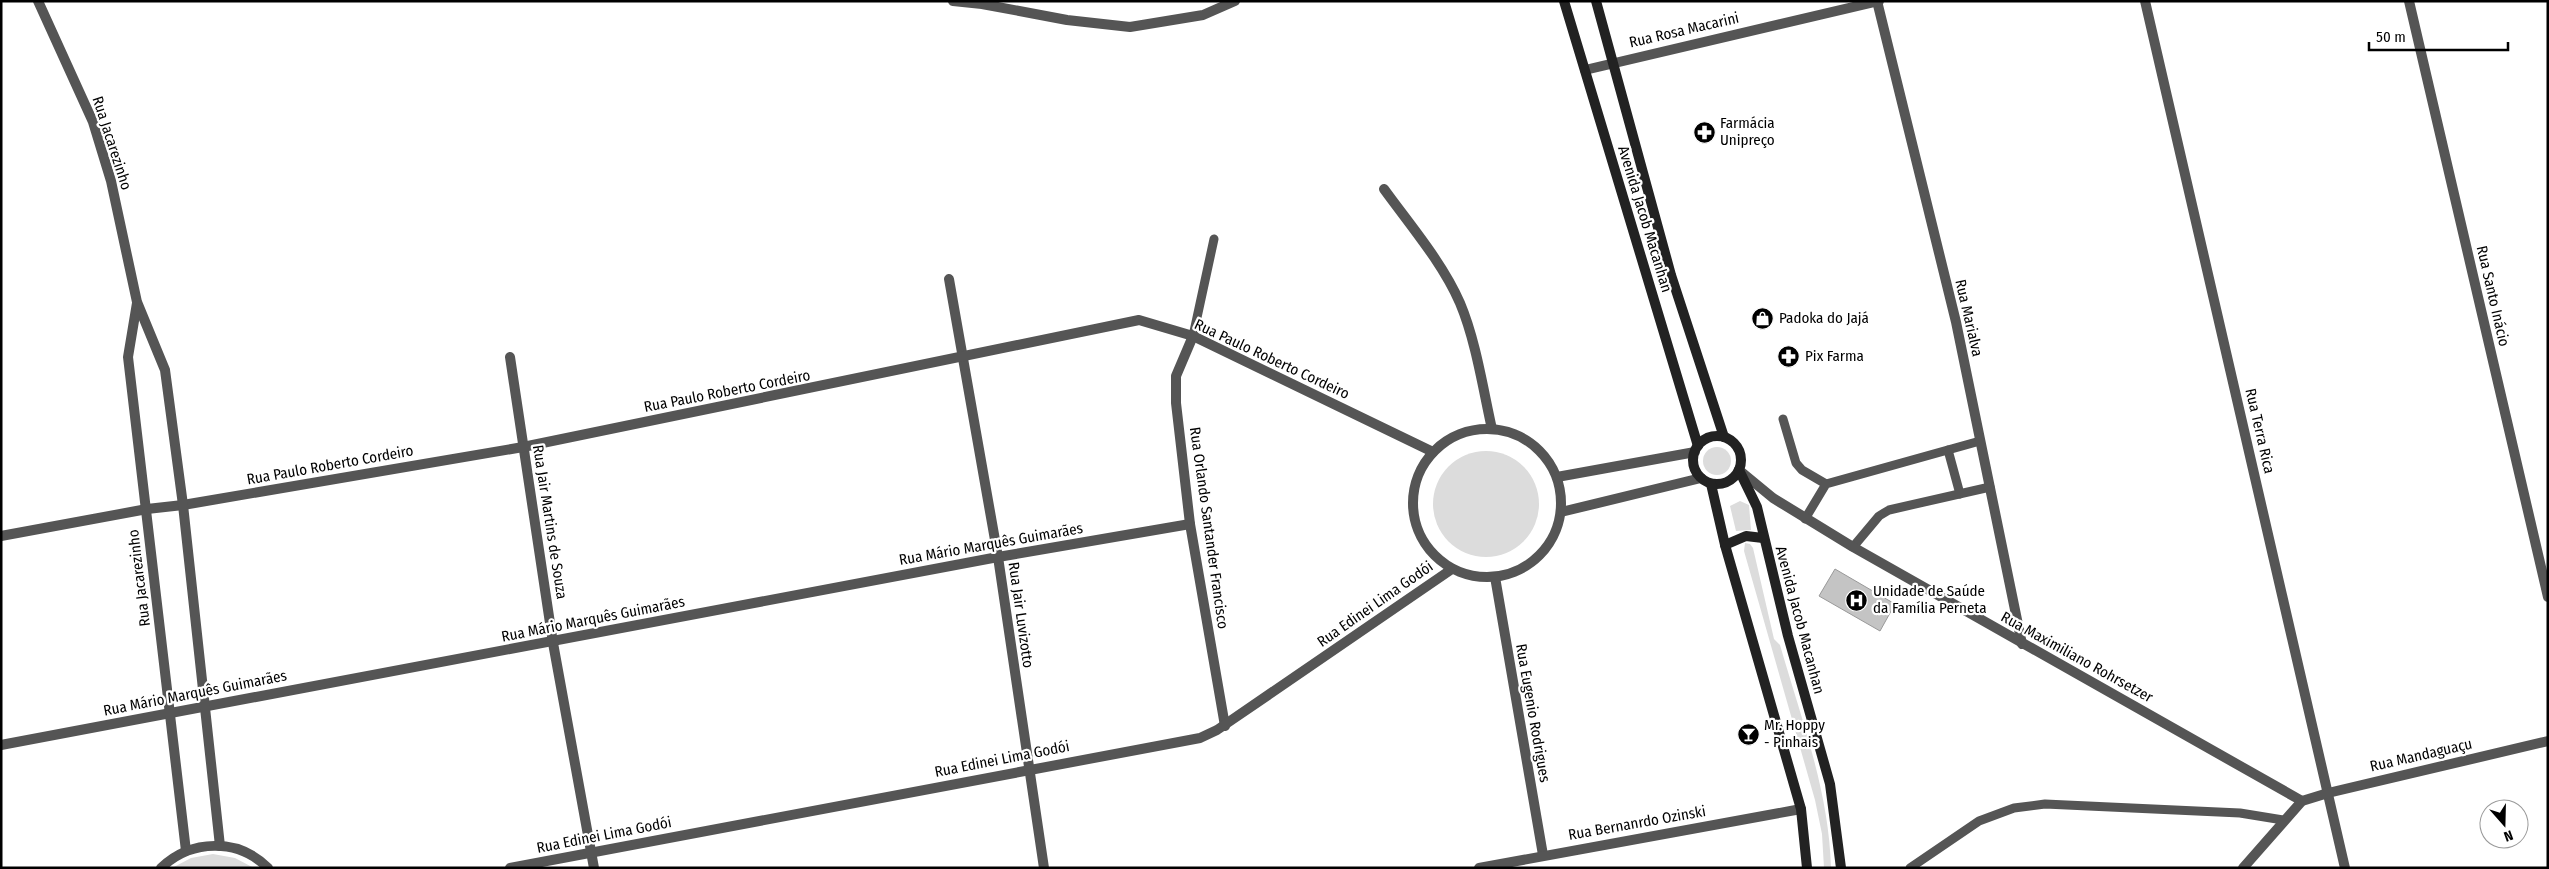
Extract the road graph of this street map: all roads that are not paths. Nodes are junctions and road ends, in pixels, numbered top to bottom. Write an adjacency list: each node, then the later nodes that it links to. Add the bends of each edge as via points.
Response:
1 (38, 1): 14 (street, Rua Jacarezinho, via 93,122 111,181)
2 (953, 1): 3 (street, via 1130,27 1203,15)
3 (1235, 1)
4 (1564, 1): 10 (main road, Avenida Jacob Macanhan)
5 (1596, 1): 9 (main road, Avenida Jacob Macanhan)
6 (1878, 1): 9 (street, Rua Rosa Macarini); 21 (street, Rua Marialva, via 1956,322)
7 (2146, 1): 54 (street, Rua Terra Rica)
8 (2409, 1): 45 (street, Rua Santo Inácio)
9 (1614, 62): 10 (street, Rua Rosa Macarini); 20 (main road, Avenida Jacob Macanhan, via 1671,275)
10 (1585, 70): 23 (main road, Avenida Jacob Macanhan)
11 (1384, 189): 19 (street, via 1433,257 1460,303)
12 (1214, 239): 15 (lane)
13 (949, 279): 17 (street, Rua Jair Luvizotto)
14 (137, 302): 33 (street, Rua Jacarezinho, via 165,370); 34 (street, Rua Jacarezinho, via 128,357)
15 (1193, 336): 17 (street, Rua Paulo Roberto Cordeiro, via 1139,320); 25 (street, Rua Paulo Roberto Cordeiro); 37 (street, Rua Orlando Santander Francisco, via 1176,376)
16 (510, 358): 22 (street, Rua Jair Martins de Souza)
17 (964, 358): 22 (street, Rua Paulo Roberto Cordeiro); 42 (street, Rua Jair Luvizotto)
18 (1783, 419): 30 (lane, via 1796,463)
19 (1492, 429): 25 (street, via 1463,433); 27 (street, via 1513,433 1532,443 1547,458)
20 (1724, 437): 23 (main road, via 1710,438); 26 (main road, via 1736,444 1739,450)
21 (1980, 442): 24 (lane); 31 (street, Rua Marialva)
22 (523, 447): 33 (street, Rua Paulo Roberto Cordeiro); 46 (street, Rua Jair Martins de Souza)
23 (1696, 449): 27 (street); 28 (main road, via 1694,466)
24 (1948, 450): 30 (lane); 32 (lane)
25 (1433, 452): 43 (street, via 1421,468 1415,484 1414,515 1427,547)
26 (1739, 470): 29 (main road, via 1728,482); 36 (street, Rua Maximiliano Rohrsetzer); 39 (main road, Avenida Jacob Macanhan, via 1758,507)
27 (1557, 477): 35 (street)
28 (1701, 478): 29 (main road); 35 (street)
29 (1711, 484): 40 (main road)
30 (1826, 484): 36 (lane)
31 (1990, 487): 32 (lane); 47 (street, Rua Marialva)
32 (1960, 494): 41 (lane, via 1889,510 1879,516)
33 (183, 505): 34 (street, Rua Paulo Roberto Cordeiro); 48 (street, Rua Jacarezinho)
34 (147, 509): 38 (street, Rua Paulo Roberto Cordeiro); 49 (street, Rua Jacarezinho)
35 (1561, 512): 44 (street, via 1553,538 1539,556 1519,570)
36 (1805, 519): 41 (street, Rua Maximiliano Rohrsetzer)
37 (1190, 524): 42 (street, Rua Mário Marquês Guimarães); 50 (street, Rua Orlando Santander Francisco)
38 (1, 536)
39 (1763, 538): 40 (main road, via 1746,536); 69 (main road, Avenida Jacob Macanhan, via 1830,784)
40 (1725, 545): 56 (main road)
41 (1853, 547): 47 (street, Rua Maximiliano Rohrsetzer)
42 (998, 557): 46 (street, Rua Mário Marquês Guimarães); 53 (street, Rua Jair Luvizotto)
43 (1452, 569): 44 (street, via 1473,576); 50 (street, Rua Edinei Lima Godói)
44 (1495, 577): 61 (street, Rua Eugenio Rodrigues)
45 (2548, 597)
46 (553, 643): 48 (street, Rua Mário Marquês Guimarães); 60 (street, Rua Jair Martins de Souza)
47 (2022, 644): 55 (street, Rua Maximiliano Rohrsetzer)
48 (206, 706): 49 (street, Rua Mário Marquês Guimarães); 58 (street, Rua Jacarezinho)
49 (170, 713): 52 (street, Rua Mário Marquês Guimarães); 59 (street, Rua Jacarezinho)
50 (1225, 726): 53 (street, Rua Edinei Lima Godói, via 1184,742)
51 (2548, 741): 54 (street, Rua Mandaguaçu)
52 (1, 745)
53 (1029, 769): 60 (street, Rua Edinei Lima Godói); 66 (street, Rua Jair Luvizotto)
54 (2328, 793): 55 (street, Rua Mandaguaçu); 72 (street, Rua Terra Rica)
55 (2302, 801): 57 (street)
56 (1801, 809): 61 (street, Rua Bernanrdo Ozinski); 68 (main road)
57 (2283, 820): 70 (lane, via 2233,812 2045,804 2014,808 1979,821); 71 (street)
58 (220, 846): 59 (street, via 200,846); 63 (street, via 244,852)
59 (186, 851): 62 (street)
60 (591, 852): 64 (street, Rua Edinei Lima Godói); 65 (street, Rua Jair Martins de Souza)
61 (1543, 855): 67 (street, Rua Bernanrdo Ozinski)
62 (161, 868)
63 (268, 868)
64 (510, 868)
65 (594, 868)
66 (1044, 868)
67 (1479, 868)
68 (1807, 868)
69 (1841, 868)
70 (1910, 868)
71 (2243, 868)
72 (2345, 868)

